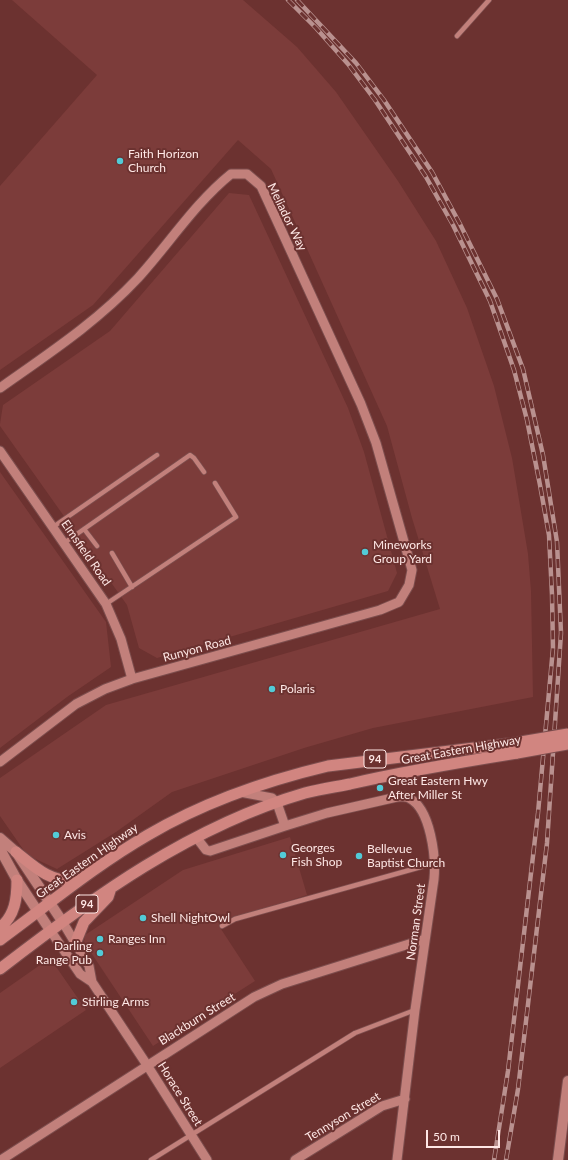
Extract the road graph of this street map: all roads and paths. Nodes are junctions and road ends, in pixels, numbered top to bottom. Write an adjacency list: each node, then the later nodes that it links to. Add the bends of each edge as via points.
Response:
1 (489, 0): 2 (lane)
2 (457, 36)
3 (0, 388): 13 (street, Meliador Way, via 91,323 118,298 215,187 231,174 247,174 260,186 361,404 374,437 412,570)
4 (0, 451): 8 (street, Elmsfield Road)
5 (157, 455): 8 (lane)
6 (204, 472): 9 (lane, via 190,456)
7 (215, 483): 14 (lane, via 236,517)
8 (53, 527): 10 (street, Elmsfield Road)
9 (84, 529): 10 (lane); 11 (lane)
10 (64, 543): 15 (street, Elmsfield Road)
11 (97, 546)
12 (112, 553): 14 (lane)
13 (409, 584): 16 (street, Runyon Road, via 399,602 380,610)
14 (132, 587): 15 (lane)
15 (106, 604): 16 (street, Elmsfield Road, via 121,639)
16 (132, 679): 20 (street, Runyon Road, via 76,704)
17 (568, 734): 19 (highway, Great Eastern Highway / 94, bridge)
18 (568, 744): 19 (highway, Great Eastern Highway / 94, bridge)
19 (516, 748): 21 (highway, Great Eastern Highway / 94, via 401,756 328,766); 22 (highway, Great Eastern Highway / 94, via 306,793)
20 (0, 762)
21 (238, 792): 22 (street, via 272,798); 31 (highway, Great Eastern Highway / 94, via 148,834)
22 (277, 803): 23 (street); 24 (highway, Great Eastern Highway / 94)
23 (284, 826): 24 (street, Norman Street, via 210,851 206,850); 29 (street, Norman Street, via 327,813 397,797 408,797 423,813 432,839)
24 (196, 837): 32 (highway, Great Eastern Highway / 94)
25 (0, 838): 27 (main road)
26 (0, 849): 28 (main road)
27 (16, 852): 31 (highway, via 50,877 63,882); 33 (main road)
28 (3, 861): 30 (main road)
29 (435, 863): 36 (lane, via 250,915); 39 (street, Norman Street)
30 (17, 880): 34 (main road); 37 (highway, via 14,908 8,921)
31 (77, 882): 33 (highway, Great Eastern Highway / 94)
32 (112, 887): 35 (highway, Great Eastern Highway / 94); 41 (highway, via 108,897 84,922)
33 (49, 904): 34 (highway, Great Eastern Highway / 94); 35 (main road)
34 (38, 912): 38 (main road); 40 (highway, Great Eastern Highway / 94)
35 (62, 922): 38 (highway, Great Eastern Highway / 94); 41 (street, Horace Street)
36 (222, 926)
37 (0, 928)
38 (50, 930): 42 (highway, Great Eastern Highway / 94); 43 (street, Horace Street, via 80,974)
39 (425, 939): 44 (street, Norman Street); 45 (street, Blackburn Street, via 282,984 254,997)
40 (0, 940)
41 (75, 944): 43 (street, Horace Street, via 89,966)
42 (0, 969)
43 (92, 982): 45 (street, Horace Street)
44 (416, 1010): 47 (street, Norman Street); 48 (lane, via 355,1033)
45 (147, 1065): 48 (street, Horace Street); 49 (street, Blackburn Street)
46 (568, 1081): 54 (main road)
47 (405, 1099): 52 (street, Tennyson Street, via 382,1106); 53 (street, Norman Street)
48 (192, 1135): 50 (lane); 51 (street, Horace Street)
49 (1, 1160)
50 (151, 1160)
51 (207, 1160)
52 (295, 1160)
53 (397, 1160)
54 (558, 1160)

